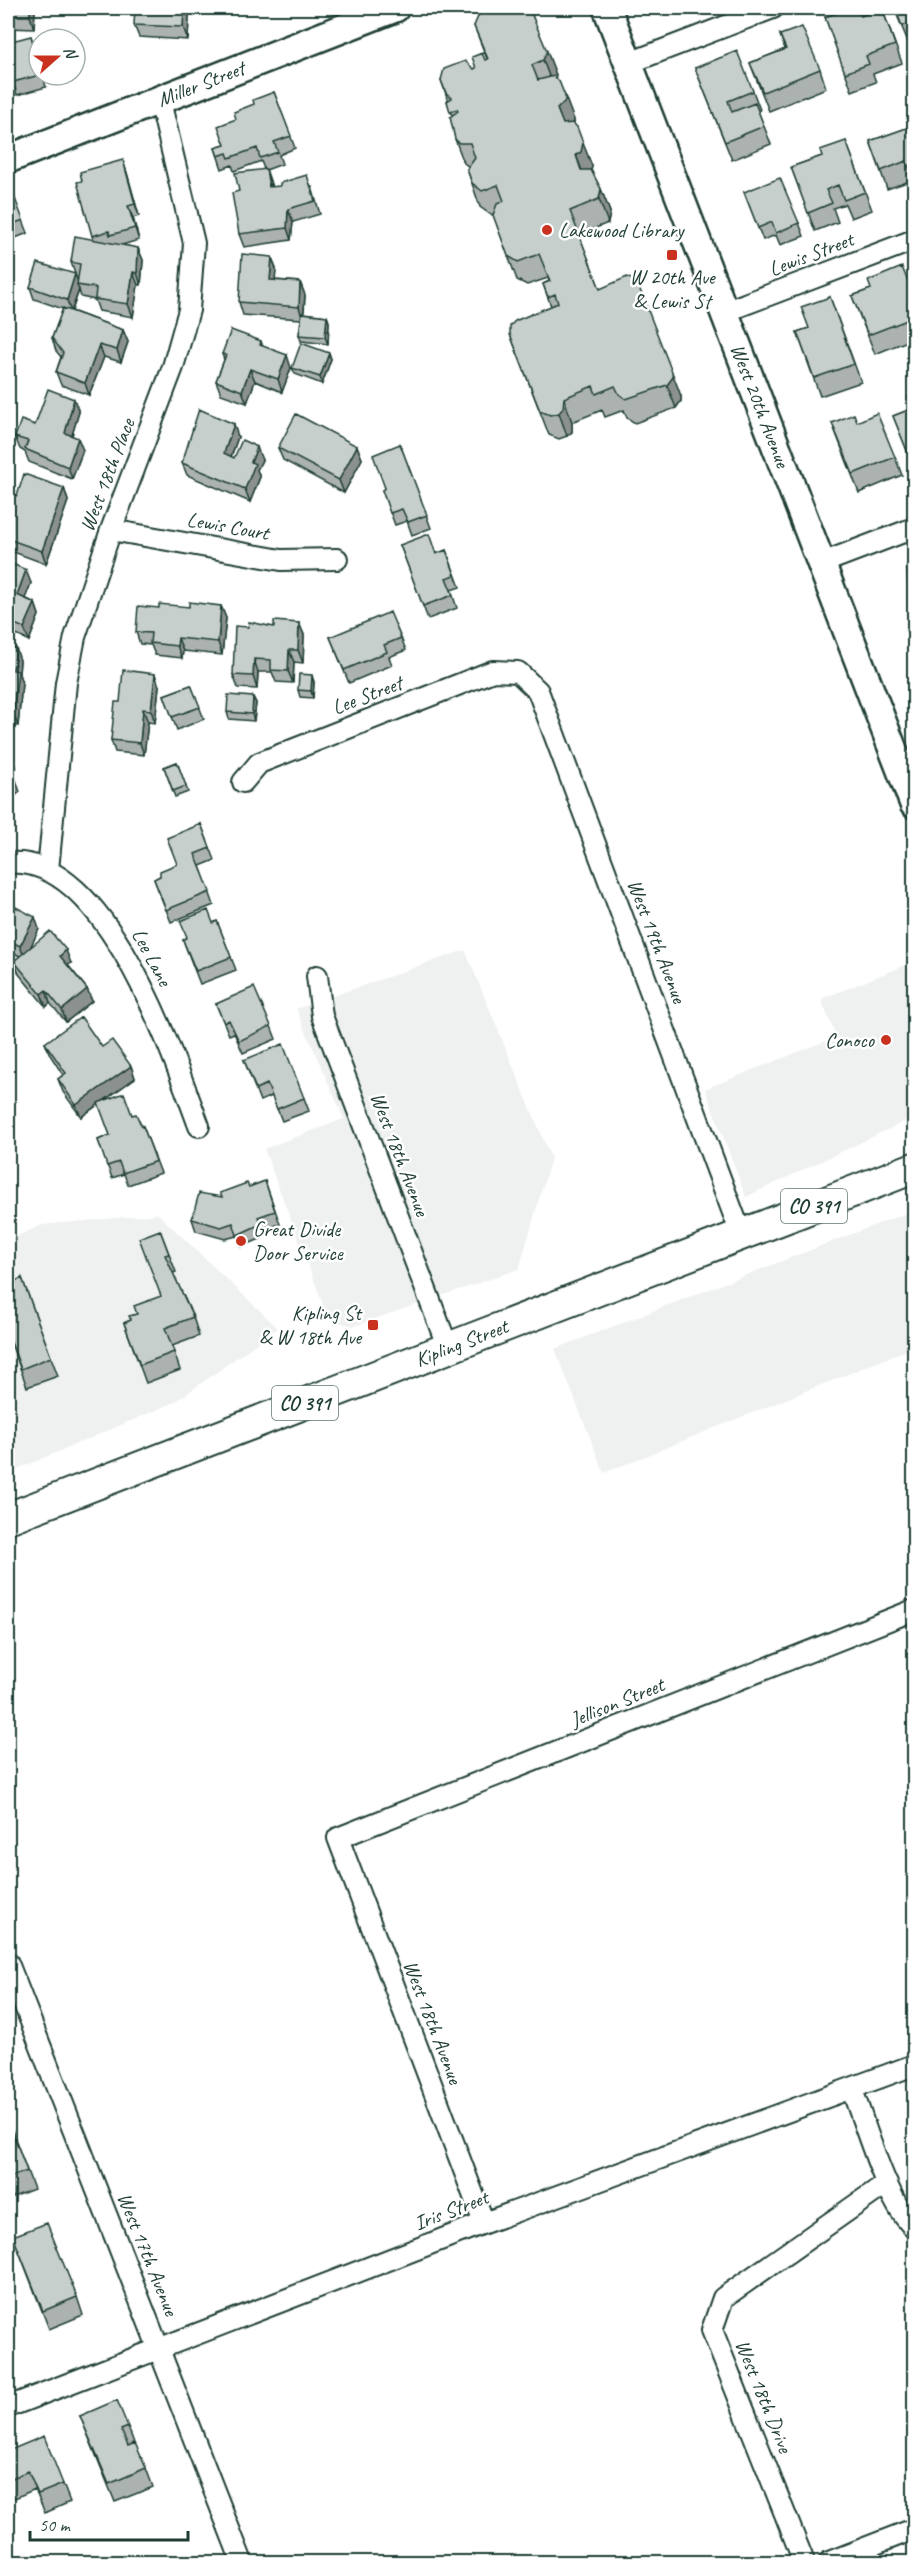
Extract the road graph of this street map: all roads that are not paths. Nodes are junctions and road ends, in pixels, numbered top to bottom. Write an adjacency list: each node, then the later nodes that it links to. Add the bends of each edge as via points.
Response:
1 (395, 8): 5 (street, Miller Street)
2 (607, 8): 4 (street, West 20th Avenue)
3 (773, 8): 4 (street)
4 (628, 63): 8 (street, West 20th Avenue)
5 (160, 101): 6 (street, Miller Street); 10 (street, West 18th Place, via 194,243 189,310 173,367)
6 (8, 159)
7 (915, 240): 8 (street, Lewis Street)
8 (724, 312): 12 (street, West 20th Avenue)
9 (915, 528): 12 (street)
10 (111, 530): 11 (street, Lewis Court, via 281,560); 17 (street, West 18th Place, via 75,637 66,683)
11 (337, 560)
12 (822, 563): 15 (street, West 20th Avenue)
13 (518, 672): 14 (street, Lee Street, via 493,671 259,763); 21 (street, West 19th Avenue, via 537,691)
14 (243, 782)
15 (915, 804)
16 (8, 862): 17 (street, Lee Lane)
17 (48, 870): 19 (street, Lee Lane, via 95,911 134,968)
18 (316, 975): 22 (street, West 18th Avenue, via 322,1016)
19 (199, 1126)
20 (915, 1168): 21 (main road, Kipling Street / CO 391)
21 (741, 1234): 22 (main road, Kipling Street / CO 391)
22 (448, 1348): 23 (main road, Kipling Street / CO 391)
23 (8, 1518)
24 (915, 1610): 25 (street, Jellison Street)
25 (338, 1838): 30 (street, West 18th Avenue)
26 (8, 1963): 32 (street, West 17th Avenue)
27 (915, 2065): 28 (street, Iris Street)
28 (852, 2090): 29 (street); 30 (street, Iris Street)
29 (887, 2182): 31 (street, via 906,2221); 36 (street, West 18th Drive, via 723,2298 712,2330)
30 (484, 2223): 32 (street, Iris Street)
31 (915, 2227)
32 (159, 2349): 33 (street, Iris Street); 35 (street, West 17th Avenue)
33 (8, 2407)
34 (915, 2529): 37 (street)
35 (242, 2562)
36 (804, 2562)
37 (829, 2562)

